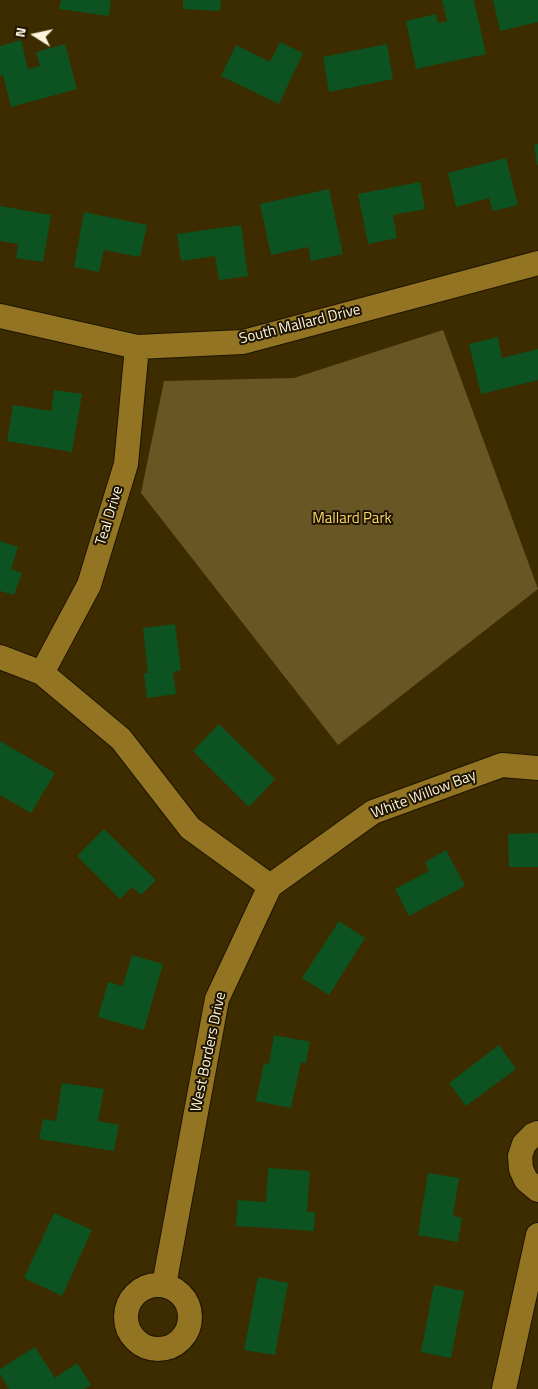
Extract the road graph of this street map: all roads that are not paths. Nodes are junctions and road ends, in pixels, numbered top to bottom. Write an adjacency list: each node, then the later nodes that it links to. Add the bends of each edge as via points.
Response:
1 (538, 263): 3 (street, South Mallard Drive, via 243,342)
2 (0, 316): 3 (street, South Mallard Drive)
3 (137, 347): 5 (street, Teal Drive, via 126,464 88,586)
4 (0, 657): 5 (street)
5 (42, 673): 7 (street, via 122,739 190,828)
6 (538, 768): 7 (street, White Willow Bay, via 502,765 373,812)
7 (270, 886): 11 (street, West Borders Drive, via 217,999)
8 (538, 1133): 9 (street, via 524,1144 520,1156 526,1180)
9 (538, 1190)
10 (538, 1235): 12 (street)
11 (164, 1285)
12 (504, 1389)

